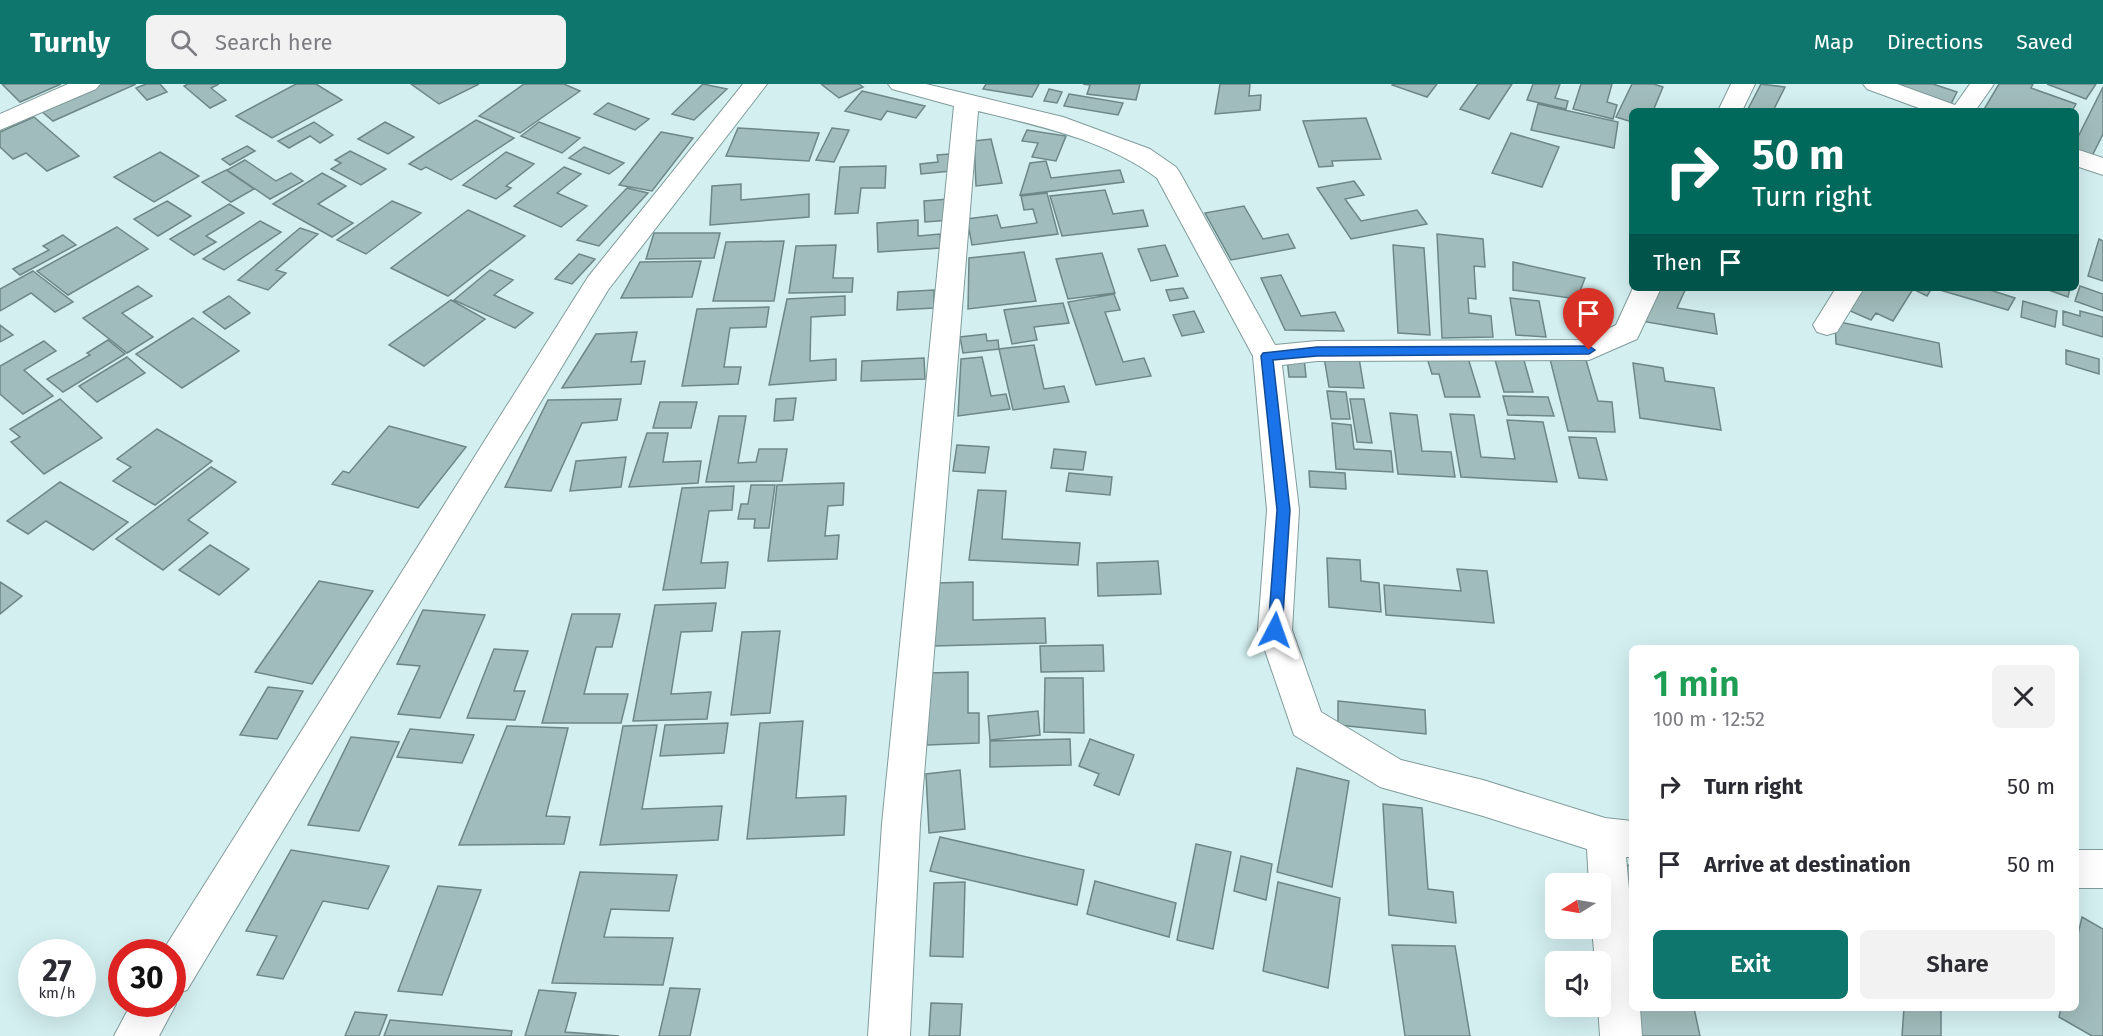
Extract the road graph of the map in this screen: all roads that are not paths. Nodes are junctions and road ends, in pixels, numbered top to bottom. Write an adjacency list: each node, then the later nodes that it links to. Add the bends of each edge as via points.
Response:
1 (88, 84): 12 (street)
2 (756, 84): 22 (street, via 598,284)
3 (900, 84): 8 (street)
4 (1715, 84): 7 (street)
5 (1875, 84): 10 (street)
6 (1982, 84): 11 (street)
7 (1742, 86): 9 (street)
8 (967, 100): 18 (street, via 1054,122 1142,154 1167,173); 25 (street, via 901,824)
9 (1731, 108)
10 (1941, 108)
11 (1966, 108)
12 (0, 123)
13 (2079, 158): 14 (street)
14 (2103, 167)
15 (1646, 291): 18 (street, via 1627,332 1589,350 1317,351)
16 (1848, 291): 17 (street)
17 (1827, 325)
18 (1267, 356): 19 (street, via 1283,510 1275,630 1307,723 1393,775)
19 (1618, 838): 26 (street)
20 (2079, 869): 21 (street)
21 (2103, 869)
22 (186, 952)
23 (147, 1017): 24 (street)
24 (135, 1036)
25 (890, 1036)
26 (1621, 1036)

